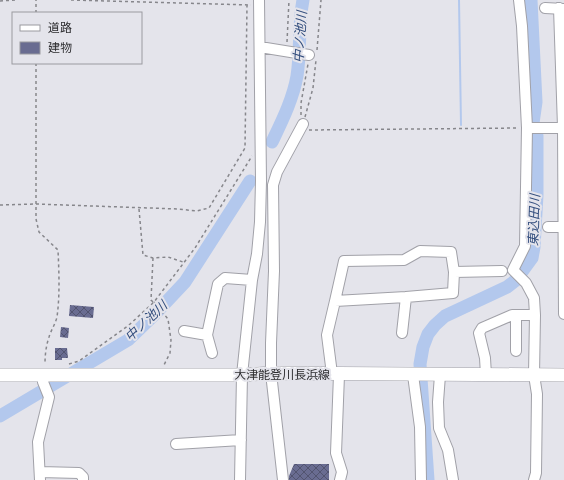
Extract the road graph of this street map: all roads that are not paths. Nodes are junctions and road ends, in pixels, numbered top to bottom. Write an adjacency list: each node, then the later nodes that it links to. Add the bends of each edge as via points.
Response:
1 (519, 0): 8 (street)
2 (259, 2): 5 (street)
3 (545, 8): 4 (street)
4 (561, 8): 9 (street)
5 (260, 47): 6 (street); 14 (street, via 260,222)
6 (309, 55)
7 (303, 124): 25 (street, via 277,172 273,185)
8 (529, 128): 9 (street); 19 (street, via 526,246 513,270 526,283 534,298)
9 (563, 128): 11 (street)
10 (548, 227): 11 (street)
11 (564, 227): 17 (street)
12 (502, 271): 13 (street)
13 (454, 272): 15 (street, via 453,293); 16 (street, via 451,252 420,251 404,260 344,261)
14 (252, 280): 22 (street, via 225,278 218,284); 28 (street)
15 (406, 297): 16 (street); 21 (street)
16 (335, 301): 26 (street, via 327,335)
17 (564, 314)
18 (516, 315): 19 (street); 23 (street); 31 (street, via 482,328 479,333)
19 (535, 316): 32 (street)
20 (184, 331): 22 (street)
21 (402, 333)
22 (208, 334): 24 (street)
23 (516, 351)
24 (212, 352)
25 (271, 373): 26 (main road, 大津能登川長浜線); 28 (main road, 大津能登川長浜線); 40 (street)
26 (335, 374): 29 (main road, 大津能登川長浜線); 41 (street, via 336,453 342,472)
27 (0, 375): 34 (main road, 大津能登川長浜線)
28 (242, 375): 34 (main road, 大津能登川長浜線, via 96,375); 35 (street)
29 (415, 375): 30 (main road, 大津能登川長浜線); 42 (street, via 420,427)
30 (436, 375): 31 (main road, 大津能登川長浜線); 43 (street, via 439,428 448,450)
31 (486, 375): 32 (main road, 大津能登川長浜線)
32 (534, 375): 33 (main road, 大津能登川長浜線); 44 (street, via 537,394)
33 (564, 375)
34 (46, 378): 37 (street, via 49,397 38,442)
35 (241, 440): 36 (street); 39 (street)
36 (176, 444)
37 (40, 476): 38 (street, via 79,473)
38 (83, 480)
39 (240, 480)
40 (283, 480)
41 (340, 480)
42 (421, 480)
43 (453, 480)
44 (534, 480)

